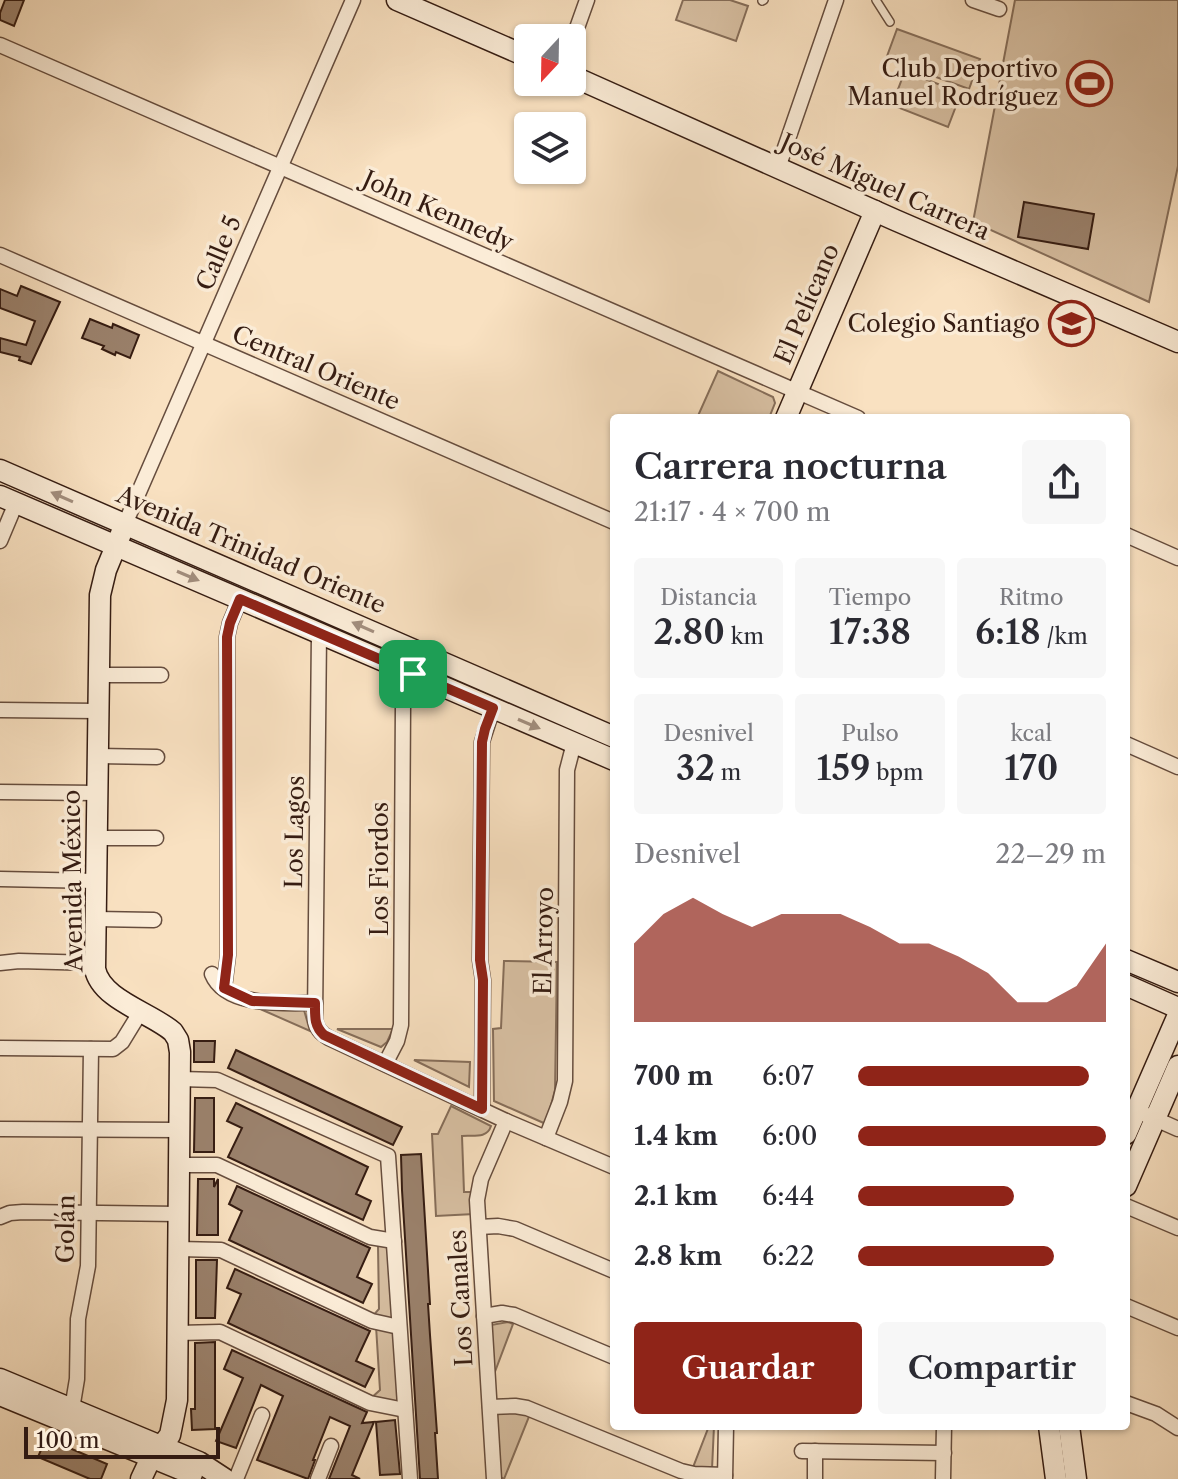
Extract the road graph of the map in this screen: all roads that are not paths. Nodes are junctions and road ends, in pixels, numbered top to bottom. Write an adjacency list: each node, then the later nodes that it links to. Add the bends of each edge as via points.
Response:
1 (353, 0): 13 (street, Calle 5)
2 (397, 0): 11 (street)
3 (587, 0): 9 (street)
4 (836, 0): 14 (street)
5 (876, 0): 8 (lane)
6 (973, 0): 7 (street)
7 (999, 9)
8 (890, 22)
9 (578, 24)
10 (0, 45): 13 (street, John Kennedy)
11 (514, 51)
12 (586, 82): 14 (street, José Miguel Carrera)
13 (280, 167): 18 (street, Calle 5); 19 (street, John Kennedy)
14 (778, 168): 15 (street, José Miguel Carrera)
15 (875, 211): 17 (street, José Miguel Carrera); 19 (street, El Pelícano)
16 (0, 255): 18 (street, Central Oriente)
17 (1178, 342)
18 (204, 343): 24 (street, Central Oriente); 25 (street, Calle 5)
19 (797, 392): 20 (street, El Pelícano); 21 (street, John Kennedy)
20 (788, 414)
21 (849, 414)
22 (0, 470): 25 (street, Avenida Trinidad Oriente, one-way to 22)
23 (8, 499): 27 (street); 28 (street, Avenida Trinidad Oriente)
24 (610, 520)
25 (125, 524): 28 (street, Avenida México); 38 (street, Avenida Trinidad Oriente, one-way to 25)
26 (1130, 537): 29 (street)
27 (0, 541)
28 (116, 546): 30 (street, Avenida Trinidad Oriente, one-way to 30); 33 (street, Avenida México, via 100,595)
29 (1178, 558)
30 (240, 599): 31 (street, Avenida Trinidad Oriente); 59 (street, via 227,637)
31 (319, 633): 32 (street, Avenida Trinidad Oriente); 60 (street, Los Lagos)
32 (413, 674): 35 (street, Avenida Trinidad Oriente); 66 (street, Los Fiordos, via 403,703 401,1025)
33 (99, 675): 34 (street); 37 (street, Avenida México)
34 (161, 675)
35 (493, 708): 39 (street, Avenida Trinidad Oriente, one-way to 39); 69 (street, via 482,742)
36 (0, 710): 37 (street)
37 (98, 711): 41 (street, Avenida México)
38 (610, 735)
39 (574, 743): 43 (street, Avenida Trinidad Oriente); 76 (street, El Arroyo, via 567,770 565,1081)
40 (1130, 746): 44 (street)
41 (98, 756): 42 (street); 46 (street, Avenida México)
42 (157, 757)
43 (610, 758)
44 (1178, 767)
45 (0, 792): 46 (street)
46 (97, 793): 47 (street, Avenida México)
47 (97, 838): 48 (street); 50 (street, Avenida México)
48 (156, 838)
49 (0, 879): 50 (street)
50 (96, 881): 51 (street, Avenida México)
51 (96, 919): 52 (street); 55 (street, Avenida México)
52 (154, 920)
53 (1130, 962): 57 (street)
54 (0, 963): 55 (street)
55 (95, 963): 62 (street, Avenida México, via 103,987)
56 (212, 974): 59 (street)
57 (1178, 982)
58 (1130, 987): 61 (street)
59 (224, 988): 60 (street, via 252,1001)
60 (315, 1003): 66 (street, Los Lagos, via 320,1031)
61 (1178, 1008)
62 (141, 1011): 65 (street, via 119,1046); 68 (street, Avenida México, via 176,1035)
63 (1178, 1015): 70 (street)
64 (0, 1048): 65 (street)
65 (91, 1049): 74 (street, Golán)
66 (385, 1064): 69 (street)
67 (1178, 1066): 70 (street)
68 (180, 1079): 75 (street, Avenida México); 86 (street, via 217,1080 388,1156)
69 (482, 1109): 71 (street)
70 (1139, 1112): 73 (street); 77 (street)
71 (506, 1121): 76 (street); 84 (street, Los Canales, via 478,1191)
72 (0, 1129): 74 (street)
73 (1178, 1129)
74 (90, 1130): 75 (street); 81 (street, Golán)
75 (179, 1130): 78 (street, Avenida México)
76 (546, 1138): 79 (street)
77 (1130, 1163)
78 (179, 1165): 82 (street, Avenida México); 86 (street, via 217,1165 370,1237)
79 (610, 1165)
80 (1130, 1208): 85 (street)
81 (88, 1213): 82 (street); 83 (street); 99 (street, Golán, via 88,1266 78,1319)
82 (179, 1214): 87 (street, Avenida México)
83 (0, 1217)
84 (479, 1227): 88 (street, via 515,1229); 90 (street, Los Canales)
85 (1178, 1228)
86 (394, 1241): 91 (street)
87 (179, 1249): 91 (street, via 221,1250 372,1321); 93 (street, Avenida México)
88 (610, 1269)
89 (1130, 1308): 92 (street)
90 (484, 1316): 94 (street, via 514,1315); 98 (street, Los Canales)
91 (399, 1327): 100 (street)
92 (1178, 1328)
93 (178, 1333): 100 (street, via 220,1332 370,1403); 108 (street, Avenida México, via 176,1412 170,1435)
94 (610, 1355)
95 (0, 1379): 99 (street)
96 (0, 1395): 108 (street)
97 (1130, 1404): 102 (street)
98 (490, 1407): 110 (street, via 527,1408 681,1471); 117 (street, Los Canales)
99 (72, 1409): 108 (street)
100 (405, 1410): 116 (street)
101 (262, 1415): 114 (street)
102 (1178, 1428)
103 (726, 1430): 110 (street)
104 (944, 1430): 109 (street)
105 (1050, 1430): 120 (street)
106 (1070, 1430): 121 (street)
107 (331, 1446): 115 (street)
108 (157, 1452): 111 (street, Avenida México); 112 (street); 113 (street, via 199,1462)
109 (944, 1453): 118 (street, via 808,1451); 119 (street)
110 (725, 1477)
111 (141, 1479)
112 (210, 1479)
113 (225, 1479)
114 (236, 1479)
115 (318, 1479)
116 (410, 1479)
117 (494, 1479)
118 (815, 1479)
119 (943, 1479)
120 (1056, 1479)
121 (1076, 1479)

